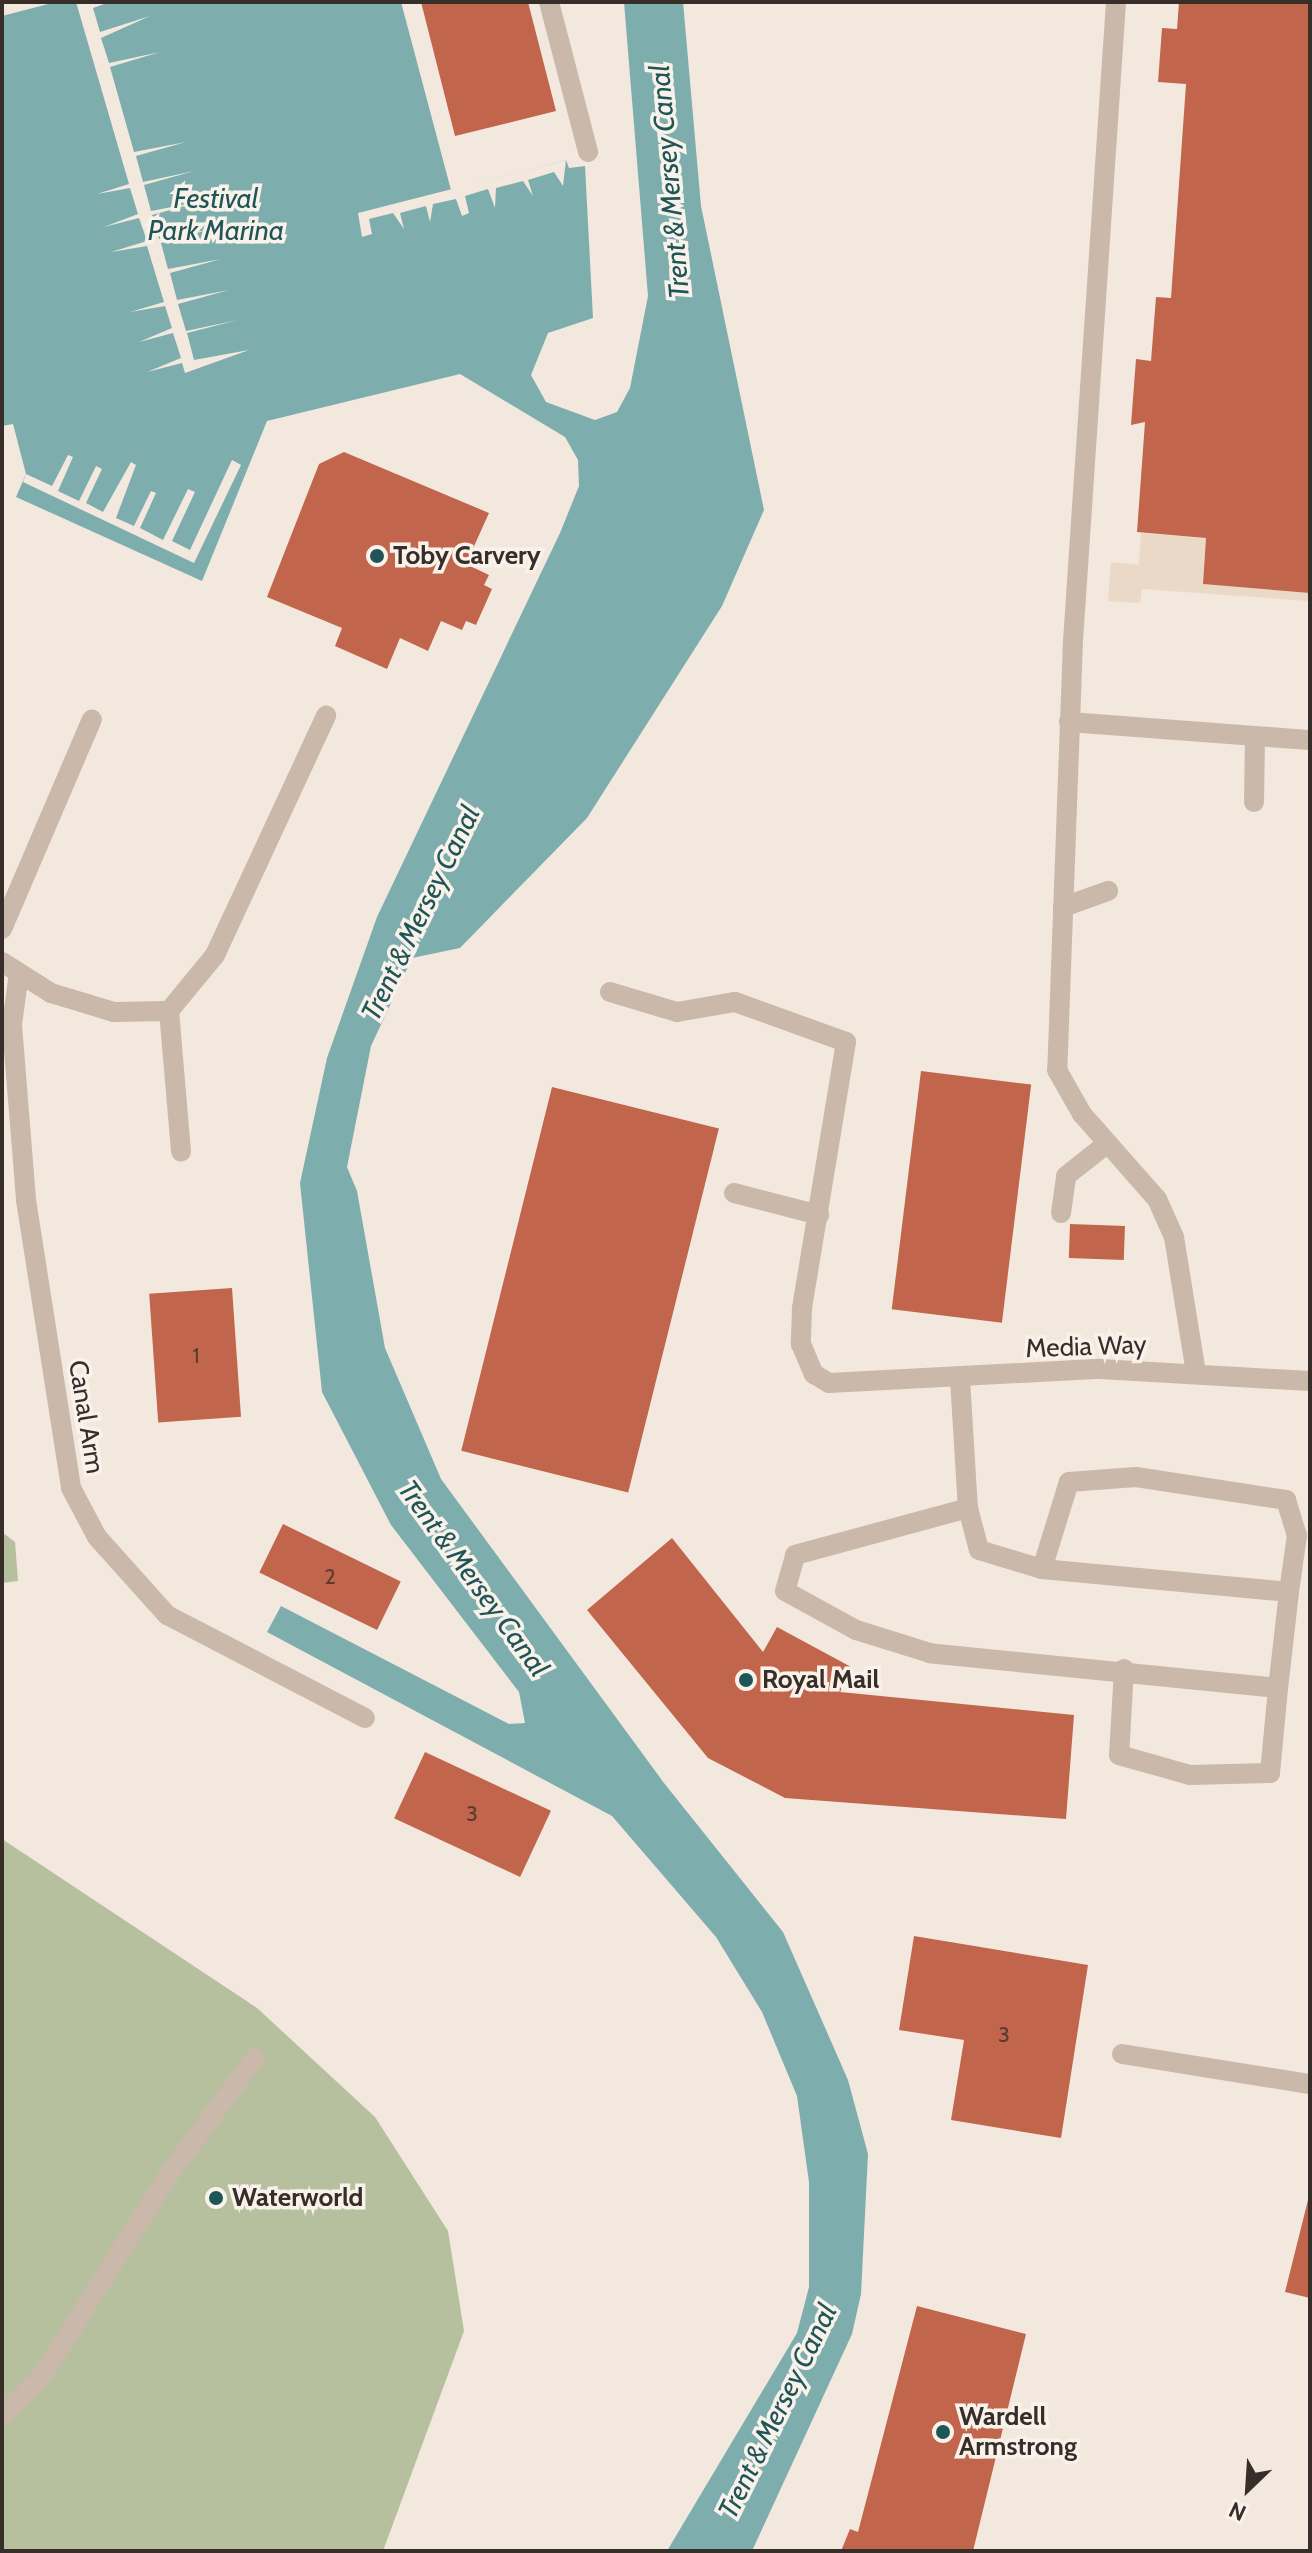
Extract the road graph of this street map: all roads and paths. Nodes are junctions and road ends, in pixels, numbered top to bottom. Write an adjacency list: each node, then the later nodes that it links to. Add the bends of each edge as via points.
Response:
1 (549, 2): 3 (street)
2 (1116, 2): 6 (street)
3 (588, 152)
4 (326, 716): 15 (street, via 215,955)
5 (92, 719): 12 (street)
6 (1069, 722): 7 (street); 11 (street)
7 (1255, 736): 8 (street); 9 (street)
8 (1310, 740)
9 (1254, 802)
10 (1108, 891): 11 (street)
11 (1063, 907): 16 (street, via 1057,1070)
12 (2, 929)
13 (11, 967): 15 (street, via 51,993 114,1012); 29 (street, Canal Arm, via 26,1200 71,1488 97,1537 167,1615)
14 (610, 992): 20 (street, via 677,1012 735,1002 846,1042)
15 (169, 1011): 17 (street)
16 (1108, 1143): 19 (street, via 1066,1176); 21 (street, via 1157,1199 1174,1237)
17 (181, 1151)
18 (734, 1193): 20 (street)
19 (1061, 1213)
20 (819, 1215): 22 (street, Media Way, via 801,1344 814,1374 863,1385)
21 (1196, 1373): 22 (street, Media Way, via 1100,1369); 23 (street, Media Way)
22 (960, 1379): 24 (street)
23 (1310, 1381)
24 (968, 1508): 25 (street, via 979,1550); 27 (street, via 795,1555 785,1591 856,1630 930,1653)
25 (1042, 1569): 26 (street); 26 (street, via 1069,1482 1136,1477 1286,1500 1297,1535)
26 (1289, 1592): 28 (street)
27 (1124, 1669): 28 (street); 28 (street, via 1119,1755 1190,1775 1270,1773)
28 (1278, 1688)
29 (365, 1718)
30 (1122, 2054): 32 (street)
31 (255, 2058): 33 (street, via 167,2177 40,2379)
32 (1310, 2084)
33 (2, 2416)

